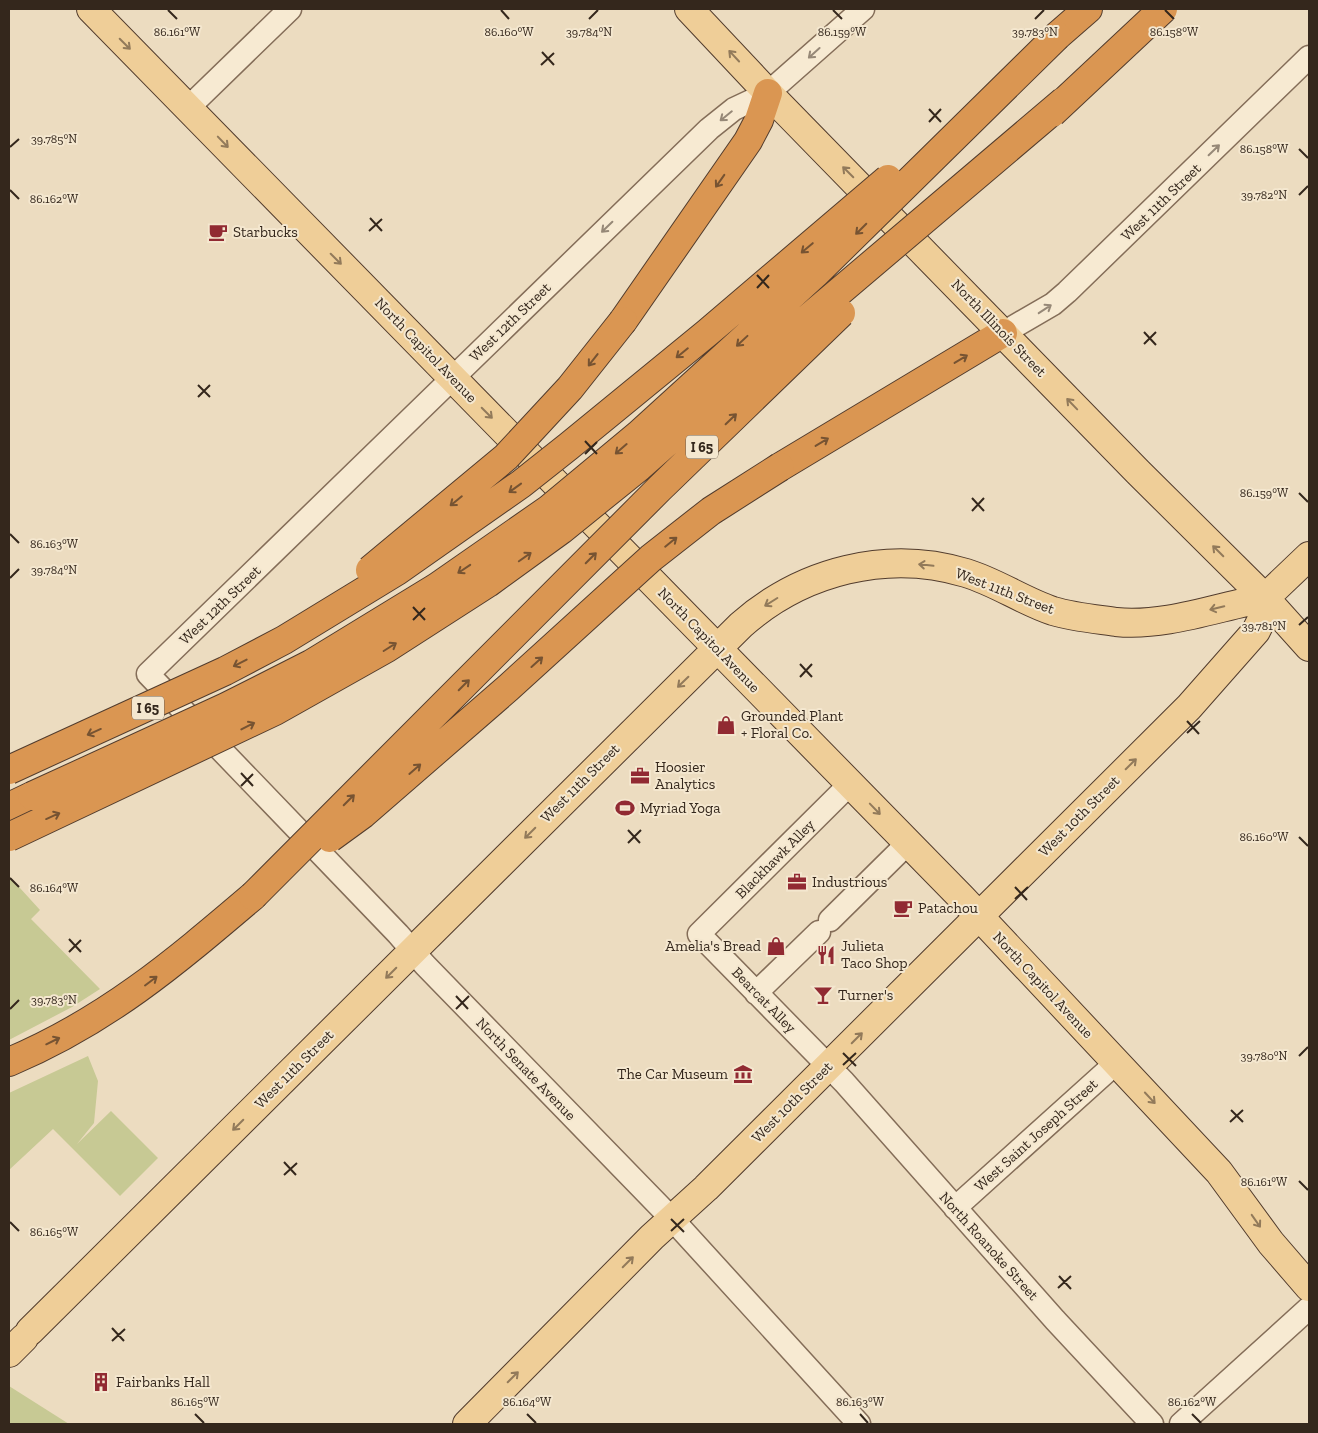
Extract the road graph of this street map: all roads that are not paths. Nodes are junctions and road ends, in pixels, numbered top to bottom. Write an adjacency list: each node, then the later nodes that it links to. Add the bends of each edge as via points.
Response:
1 (91, 9): 11 (main road, North Capitol Avenue, one-way to 11)
2 (290, 9): 11 (street)
3 (689, 9): 9 (main road, North Illinois Street, one-way to 3)
4 (863, 9): 9 (street, West 12th Street, one-way to 9)
5 (1088, 9): 7 (highway, I 65)
6 (1163, 9): 10 (highway, I 65, bridge)
7 (1057, 36): 16 (highway, I 65, one-way to 16, bridge, via 707,333 521,484 397,571); 22 (highway, one-way to 22, bridge, via 815,274 638,435 549,509 414,602 311,664 164,737)
8 (1309, 57): 12 (street, West 11th Street, one-way to 8, via 1067,292)
9 (768, 93): 12 (main road, North Illinois Street, one-way to 9); 13 (street, West 12th Street, one-way to 13, via 734,109 709,129); 16 (highway, one-way to 16, bridge, via 760,120 748,141 623,321 570,388 506,457)
10 (1064, 101): 23 (highway, one-way to 10, bridge, via 240,730 335,679 439,616 519,562 639,466); 25 (highway, I 65, one-way to 10, bridge, via 708,442)
11 (188, 108): 13 (main road, North Capitol Avenue, one-way to 13)
12 (1003, 334): 15 (main road, North Illinois Street, one-way to 12); 25 (highway, one-way to 12, bridge, via 363,814 651,558 711,511)
13 (453, 378): 18 (main road, North Capitol Avenue, one-way to 18); 19 (street, West 12th Street)
14 (1309, 556): 15 (main road)
15 (1265, 598): 17 (main road, North Illinois Street); 18 (main road, West 11th Street, one-way to 18, via 1162,620 1119,622 1052,610 966,573 924,565 873,565 829,574 788,592 757,611); 26 (main road, West 10th Street, one-way to 15, via 1189,707 1239,652 1259,626)
16 (284, 640): 20 (highway, I 65, one-way to 20, bridge, via 157,704)
17 (1309, 646)
18 (718, 648): 21 (main road, North Capitol Avenue); 28 (main road, West 11th Street, one-way to 28)
19 (148, 674): 28 (street, North Senate Avenue)
20 (9, 770)
21 (850, 784): 24 (main road, North Capitol Avenue, one-way to 24); 27 (street, Blackhawk Alley)
22 (9, 807)
23 (9, 836)
24 (908, 843): 26 (main road, North Capitol Avenue); 29 (street)
25 (253, 896): 30 (highway, I 65, one-way to 25, via 110,1009 168,968)
26 (978, 916): 31 (main road, North Capitol Avenue); 32 (main road, West 10th Street, one-way to 26)
27 (699, 934): 29 (street, Bearcat Alley)
28 (412, 950): 34 (street, North Senate Avenue); 37 (main road, West 11th Street, one-way to 37)
29 (756, 993): 32 (street, Bearcat Alley)
30 (9, 1062)
31 (1116, 1063): 33 (street, West Saint Joseph Street); 35 (main road, North Capitol Avenue, one-way to 35, via 1219,1172 1271,1243)
32 (828, 1066): 33 (street, North Roanoke Street); 34 (main road, West 10th Street)
33 (955, 1208): 40 (street, North Roanoke Street)
34 (673, 1220): 38 (main road, West 10th Street, one-way to 34); 39 (street, North Senate Avenue)
35 (1309, 1287)
36 (1309, 1308): 41 (street)
37 (21, 1341)
38 (467, 1424)
39 (859, 1424)
40 (1152, 1424)
41 (1181, 1424)

